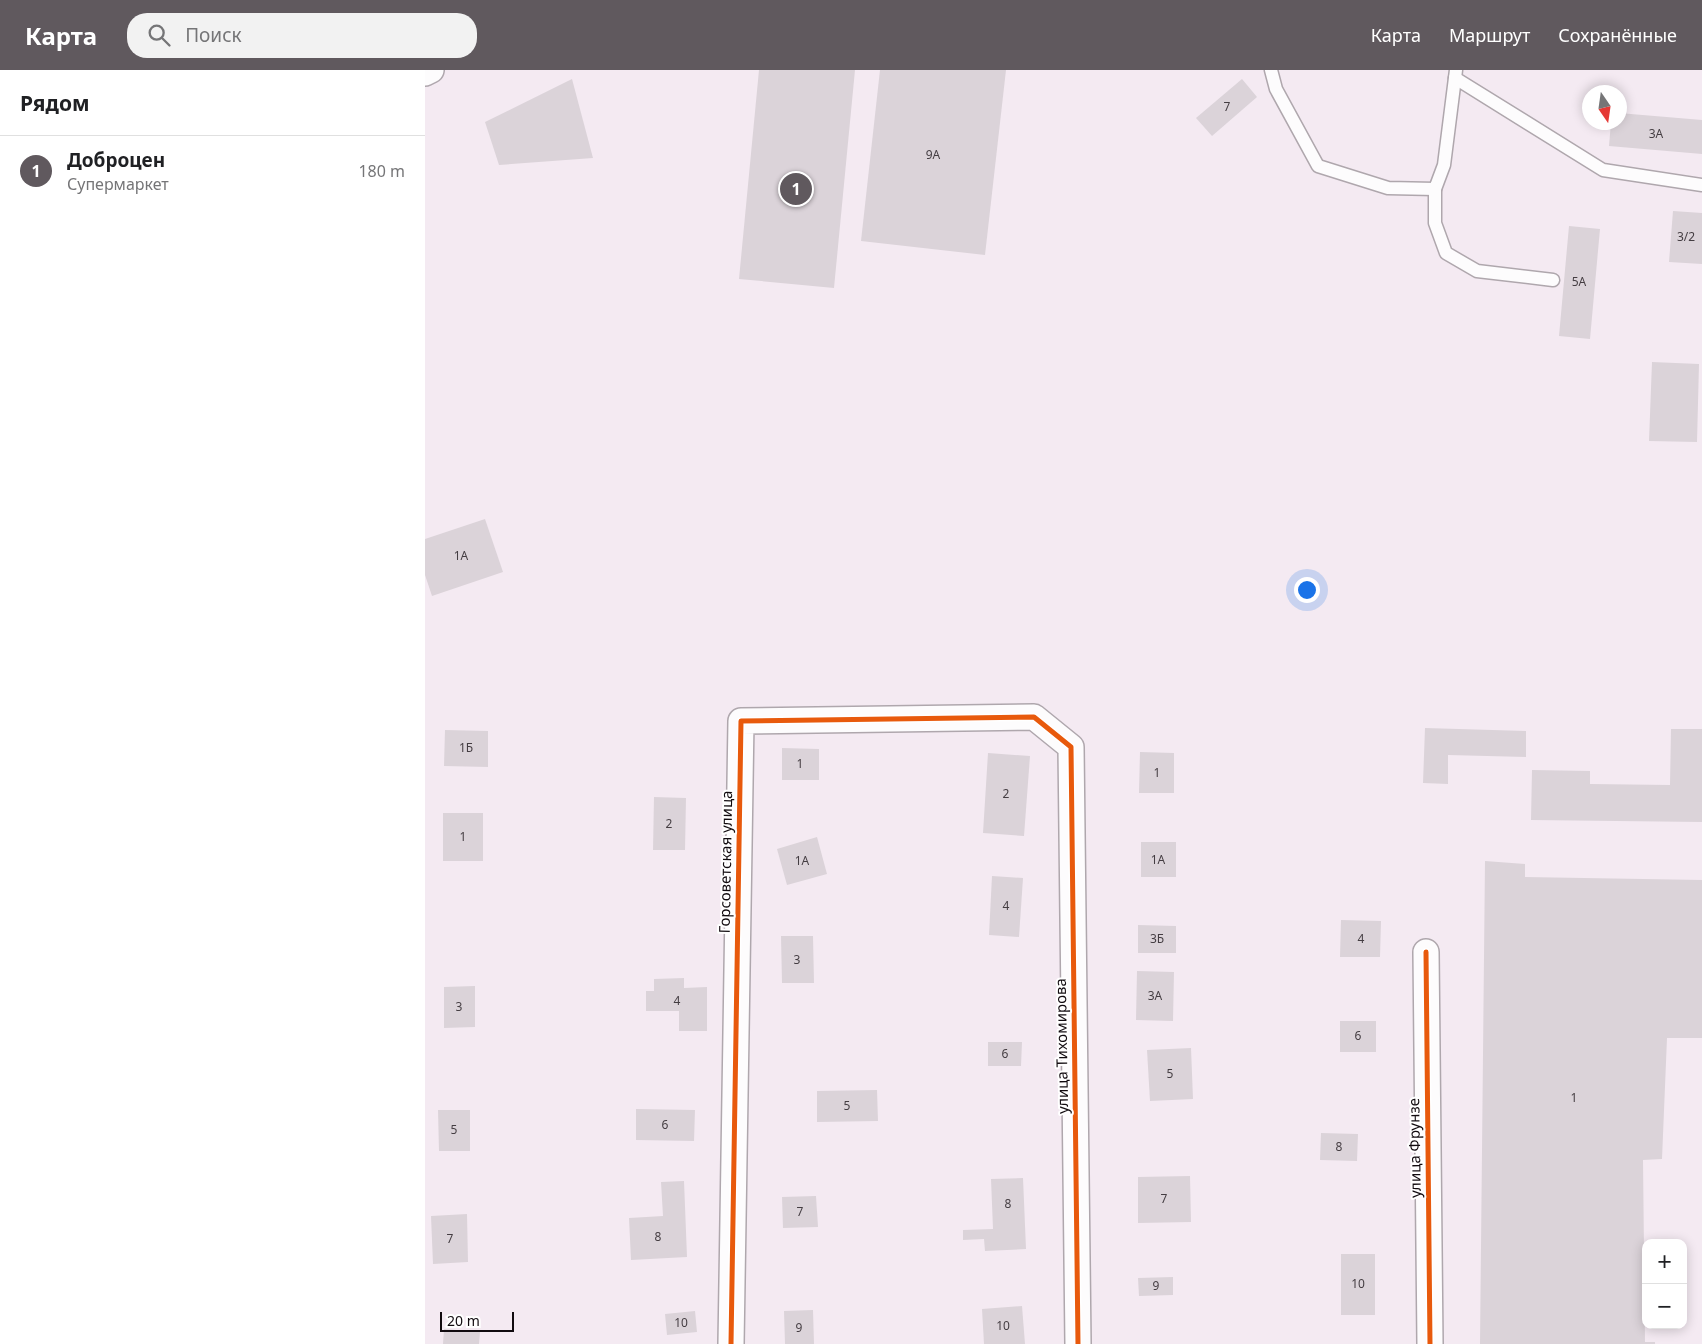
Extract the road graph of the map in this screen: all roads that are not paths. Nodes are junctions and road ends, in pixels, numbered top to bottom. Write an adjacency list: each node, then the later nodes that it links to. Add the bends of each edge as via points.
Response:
1 (431, 70): 3 (street)
2 (1271, 70): 6 (lane, via 1276,89 1319,166 1388,188)
3 (425, 73)
4 (1456, 74): 5 (lane, via 1603,170); 6 (lane, via 1444,165)
5 (1702, 185)
6 (1435, 189): 7 (lane, via 1435,223 1447,253 1477,271)
7 (1553, 280)
8 (1071, 747): 10 (street, Горсоветская улица, via 1035,717 741,721); 11 (street, улица Тихомирова)
9 (1426, 952): 12 (street, улица Фрунзе)
10 (731, 1344)
11 (1079, 1344)
12 (1430, 1344)

